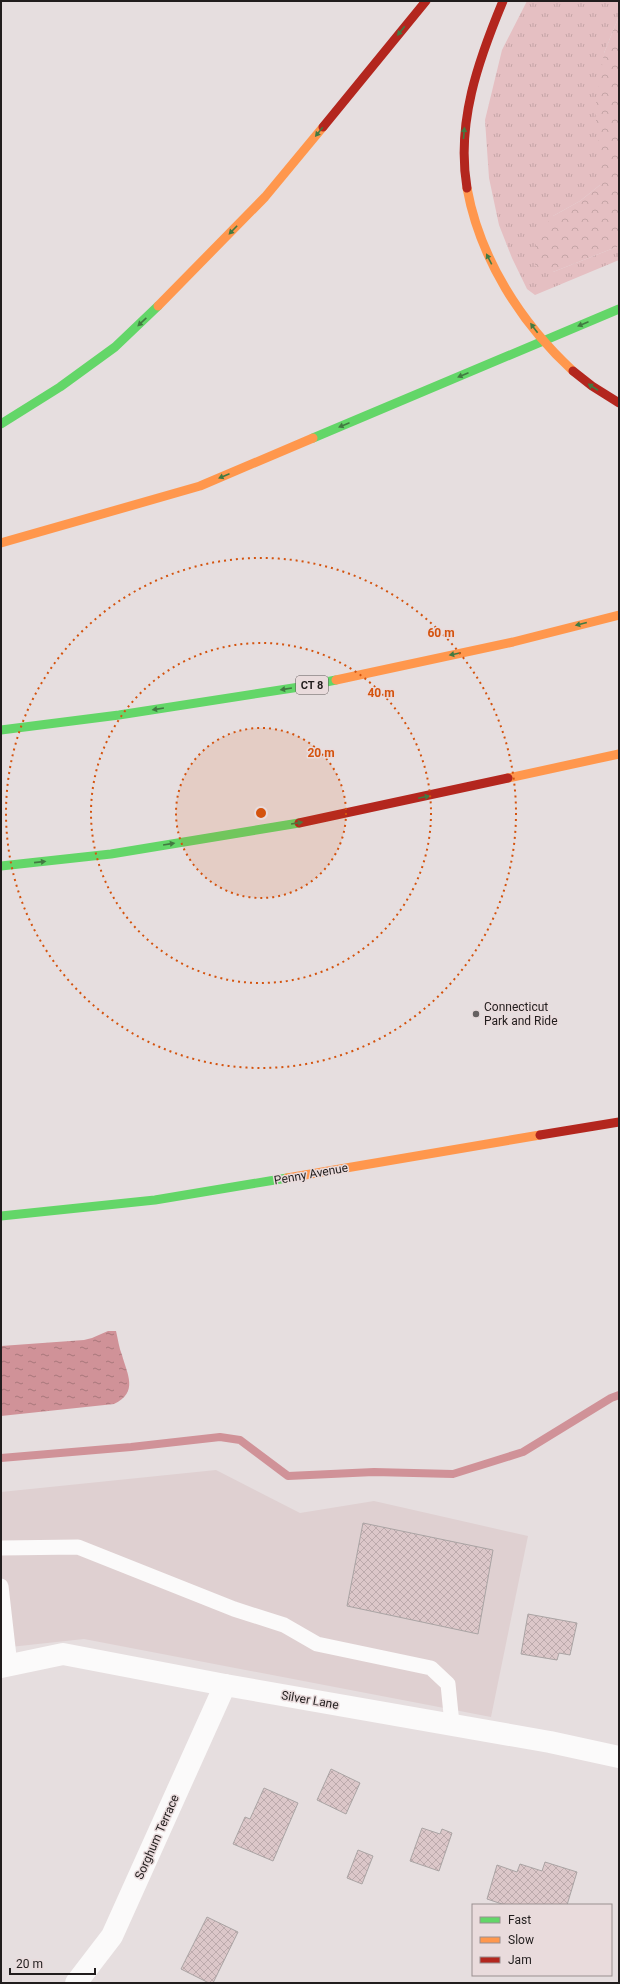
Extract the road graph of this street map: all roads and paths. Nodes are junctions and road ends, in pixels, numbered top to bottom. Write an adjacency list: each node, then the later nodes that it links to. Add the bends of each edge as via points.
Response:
1 (426, 1): 5 (main road, one-way to 5, via 265,197 168,297 115,347 60,387)
2 (503, 1): 4 (main road, one-way to 2, via 588,384 538,334 507,294 486,256 472,217 465,179 463,134 472,84 486,40)
3 (619, 309): 6 (main road, one-way to 6, via 200,486)
4 (619, 403)
5 (1, 424)
6 (1, 543)
7 (619, 615): 8 (main road, CT 8, one-way to 8, via 512,642 306,686 119,715)
8 (1, 730)
9 (619, 754): 10 (main road, one-way to 9, via 111,854 325,819)
10 (1, 866)
11 (619, 1122): 12 (main road, Penny Avenue, via 155,1200)
12 (1, 1216)
13 (1, 1548): 17 (lane, via 78,1547 234,1609 284,1625 317,1644 430,1668 448,1684)
14 (1, 1586): 15 (lane)
15 (6, 1666): 16 (street, Silver Lane, via 63,1654)
16 (225, 1685): 17 (street, Silver Lane); 19 (street, Sorghum Terrace, via 112,1936)
17 (452, 1724): 18 (street, Silver Lane)
18 (619, 1757)
19 (76, 1983)

